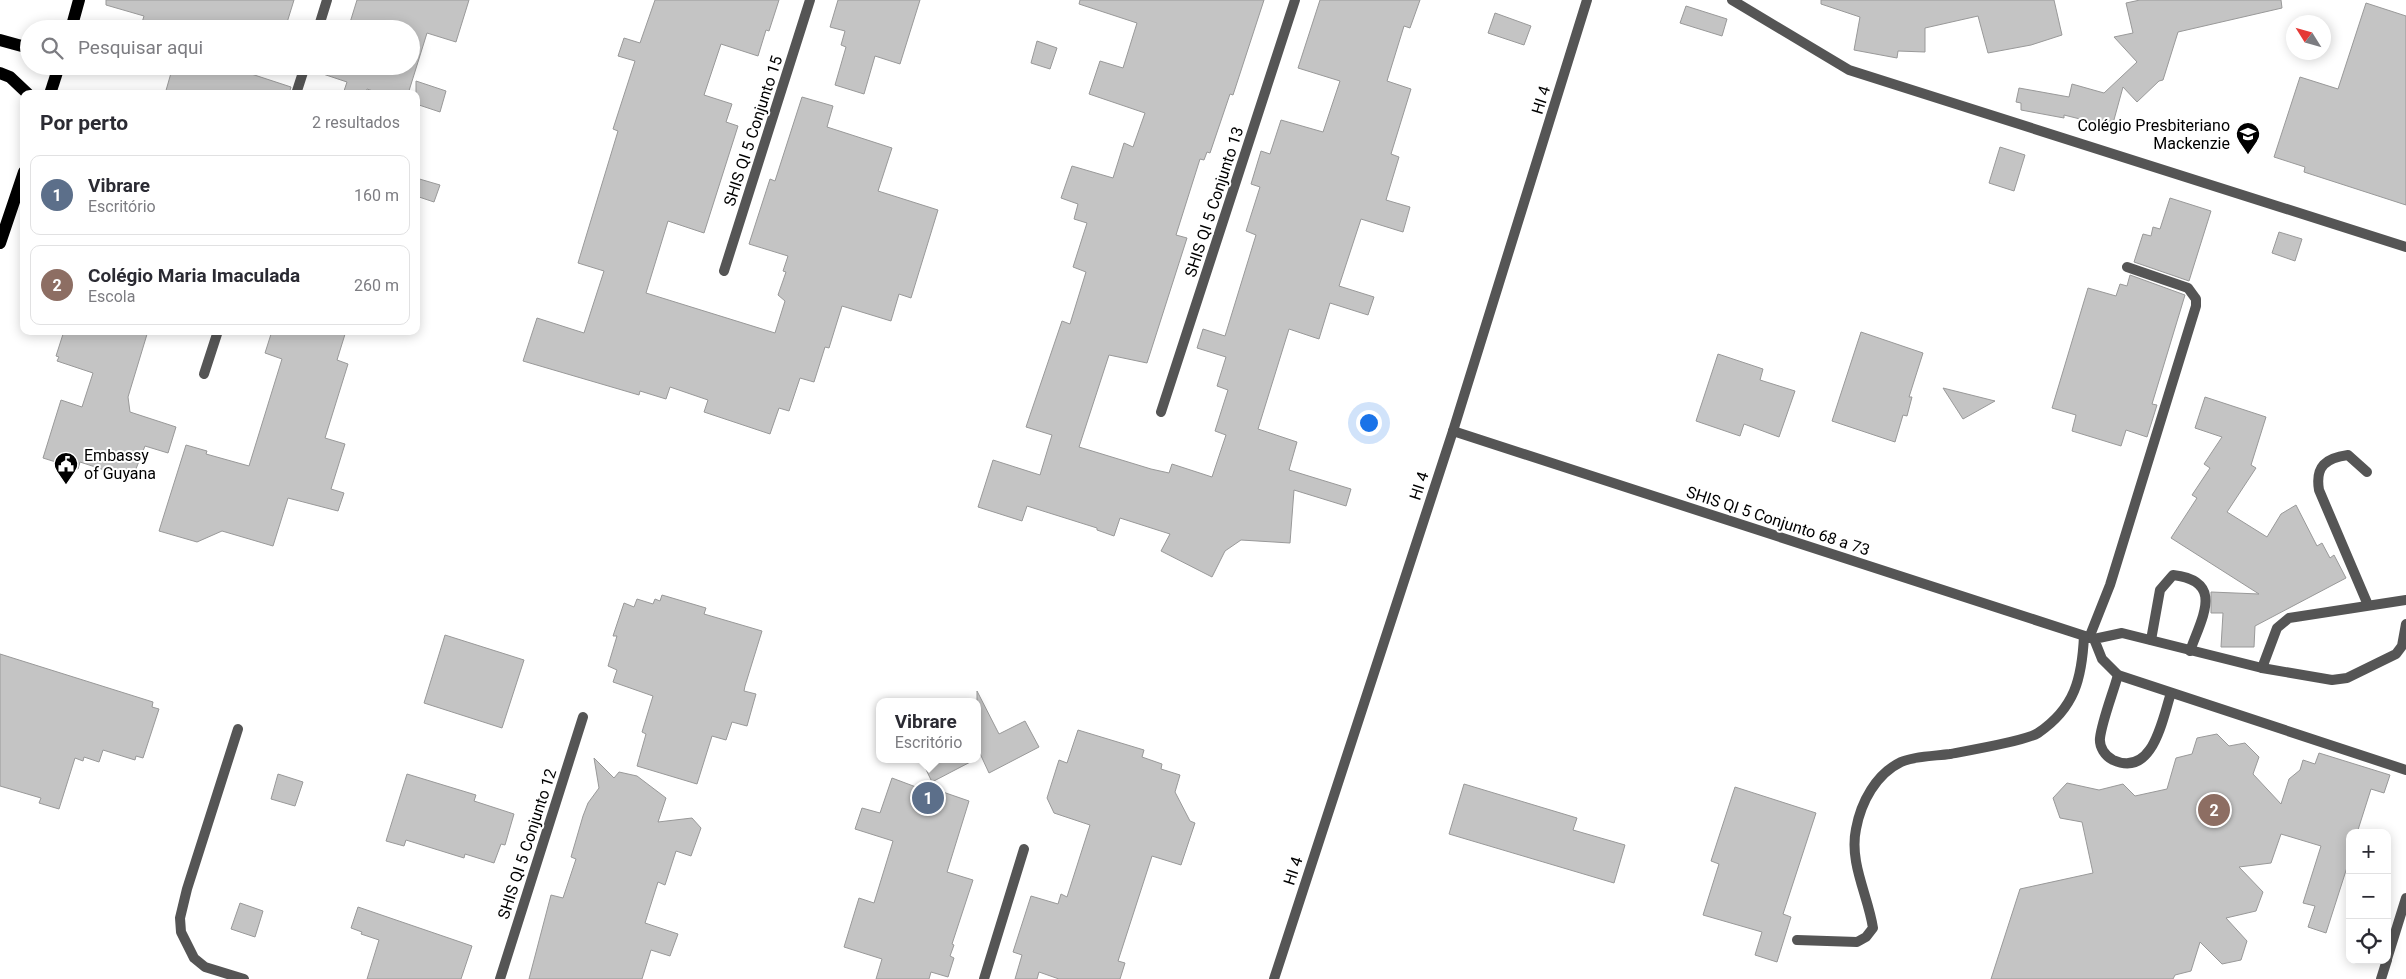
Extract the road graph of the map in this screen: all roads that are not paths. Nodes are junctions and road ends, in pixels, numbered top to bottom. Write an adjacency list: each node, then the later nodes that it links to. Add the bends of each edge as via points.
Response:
1 (79, 0): 7 (main road)
2 (327, 0): 8 (street)
3 (810, 0): 21 (street, SHIS QI 5 Conjunto 15)
4 (1295, 0): 24 (street, SHIS QI 5 Conjunto 13)
5 (1587, 0): 25 (street, HI 4)
6 (1732, 0): 19 (street, via 1849,70)
7 (73, 20)
8 (321, 20)
9 (0, 40): 10 (main road)
10 (20, 46)
11 (0, 73): 14 (main road, via 10,77)
12 (56, 75): 15 (main road)
13 (302, 75): 16 (street)
14 (24, 90)
15 (51, 90)
16 (297, 90)
17 (20, 184): 18 (main road)
18 (0, 243)
19 (2406, 246)
20 (2127, 267): 30 (street, via 2188,288 2196,299 2196,306 2110,585)
21 (724, 271)
22 (217, 335): 23 (street)
23 (204, 374)
24 (1161, 412)
25 (1453, 431): 30 (street, SHIS QI 5 Conjunto 68 a 73); 47 (street, HI 4)
26 (2367, 472): 28 (street, via 2348,455 2333,457 2322,466 2317,476 2319,490)
27 (2406, 600): 28 (street)
28 (2368, 606): 33 (street, via 2289,618 2277,628)
29 (2406, 624): 33 (street, via 2402,646 2396,654 2347,678 2332,680)
30 (2089, 637): 31 (street, via 2122,633); 34 (street, via 2102,659); 41 (street, via 2077,688 2065,708 2037,734 1902,762 1883,775 1867,795 1856,829 1856,866 1873,928 1866,938 1857,942)
31 (2151, 640): 32 (street); 32 (street, via 2160,590 2166,580 2173,575 2191,577 2203,589 2207,599)
32 (2190, 651): 33 (street)
33 (2262, 668)
34 (2118, 676): 35 (street); 35 (street, via 2100,739 2102,750 2124,765 2136,763 2148,754)
35 (2170, 693): 38 (street)
36 (583, 717): 45 (street, SHIS QI 5 Conjunto 12)
37 (238, 729): 44 (street, via 180,918 181,932 194,958 205,968)
38 (2406, 770)
39 (1024, 849): 46 (street)
40 (2406, 898): 42 (street)
41 (1797, 940)
42 (2391, 947)
43 (2386, 964): 48 (street)
44 (244, 979)
45 (500, 979)
46 (984, 979)
47 (1274, 979)
48 (2381, 979)

